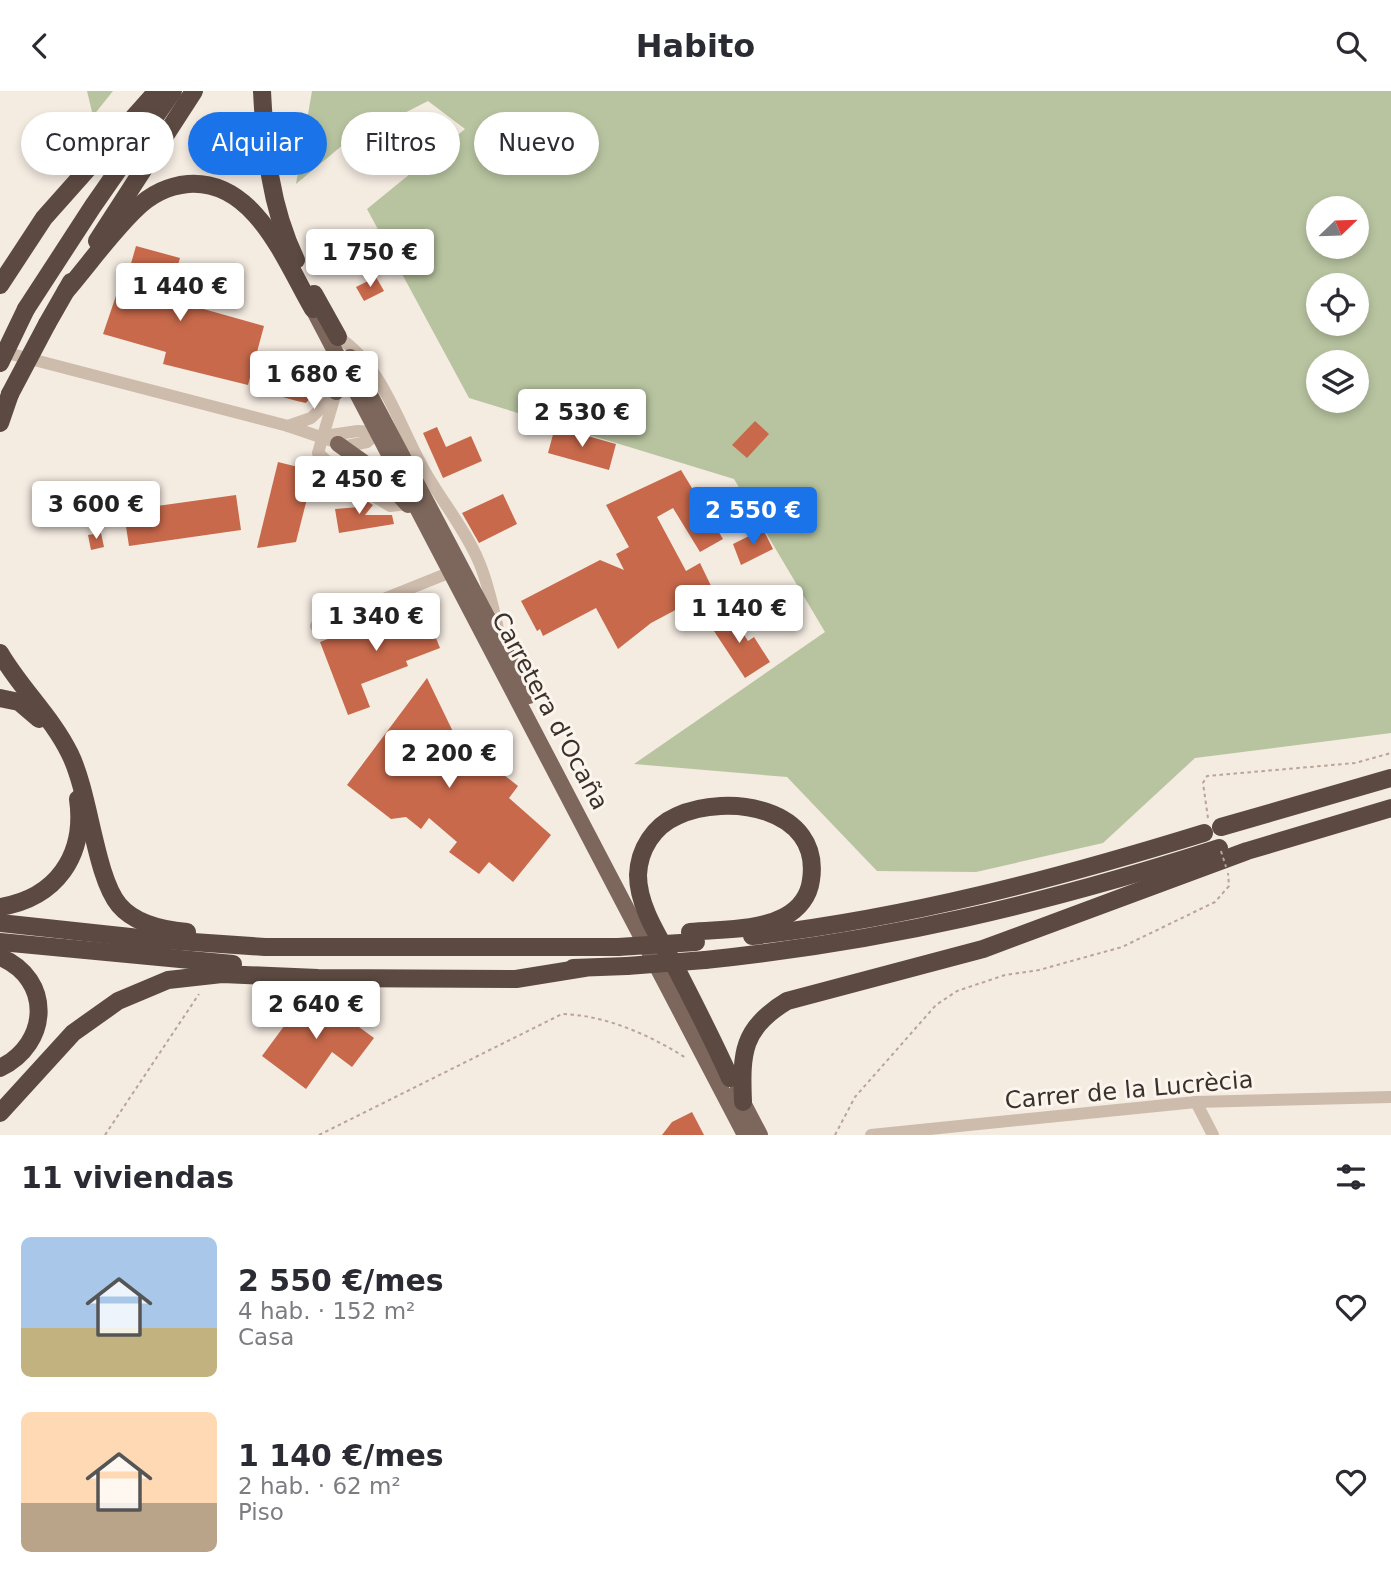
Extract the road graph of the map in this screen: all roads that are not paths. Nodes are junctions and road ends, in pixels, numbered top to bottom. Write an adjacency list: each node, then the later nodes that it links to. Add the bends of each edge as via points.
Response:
1 (157, 91): 5 (highway, via 44,218)
2 (173, 91): 10 (highway, bridge, via 26,309)
3 (194, 91): 6 (highway)
4 (262, 91): 8 (highway, via 265,143 278,214 300,268)
5 (0, 285)
6 (66, 291): 7 (highway, via 135,209 158,191 199,183 238,197 255,215); 12 (highway, bridge, via 10,394)
7 (313, 309): 11 (main road, via 315,327 338,372); 14 (main road, Carretera d'Ocaña)
8 (342, 343): 14 (main road, via 379,422); 19 (main road, Carretera d'Ocaña); 21 (street, via 352,345 373,372 449,506 479,562)
9 (0, 351): 13 (street)
10 (0, 363)
11 (336, 392): 13 (street, via 319,413); 15 (street)
12 (0, 423)
13 (288, 426): 15 (street)
14 (378, 432): 15 (street); 16 (street, via 362,444); 18 (main road, Carretera d'Ocaña); 19 (main road, via 387,437 463,582)
15 (323, 436): 16 (street); 17 (street, via 317,453 340,474 390,506)
16 (338, 444): 17 (main road, via 376,471)
17 (407, 504): 18 (main road)
18 (451, 572): 20 (street); 42 (main road, Carretera d'Ocaña)
19 (488, 617): 21 (main road, Carretera d'Ocaña)
20 (316, 626)
21 (499, 636): 36 (main road, Carretera d'Ocaña, via 635,905)
22 (0, 653): 31 (highway, via 57,730 77,768 103,867 119,905 140,920 175,931 269,938)
23 (0, 698): 27 (highway, via 19,702 45,725 75,784 80,820 73,852 50,886 38,897)
24 (1391, 778): 29 (highway, via 952,904 833,926)
25 (1391, 799): 33 (highway, bridge, via 1086,890 951,923 826,946)
26 (1391, 809): 39 (highway, via 1247,851 983,949 787,1001 761,1019 749,1035 743,1054)
27 (0, 907)
28 (0, 923): 31 (highway, via 149,939)
29 (693, 937): 31 (highway, bridge, via 589,945); 36 (highway, via 771,922 796,909 811,885 813,869 803,839 792,826 752,806 706,806 657,828 641,858 638,874 644,906)
30 (0, 942): 33 (highway, via 285,967)
31 (301, 946)
32 (0, 957): 35 (highway, via 29,979 39,1014 27,1048)
33 (584, 968): 34 (highway, via 516,979 222,974 168,980 108,1007)
34 (44, 1063): 37 (highway); 41 (highway)
35 (0, 1068)
36 (730, 1078): 39 (main road, Carretera d'Ocaña)
37 (0, 1092)
38 (1391, 1097): 40 (street, Carrer de la Lucrècia)
39 (743, 1102): 43 (main road, Carretera d'Ocaña)
40 (1196, 1102): 44 (street, Carrer de la Lucrècia); 45 (street)
41 (0, 1113)
42 (745, 1135)
43 (760, 1135)
44 (871, 1135)
45 (1213, 1135)

